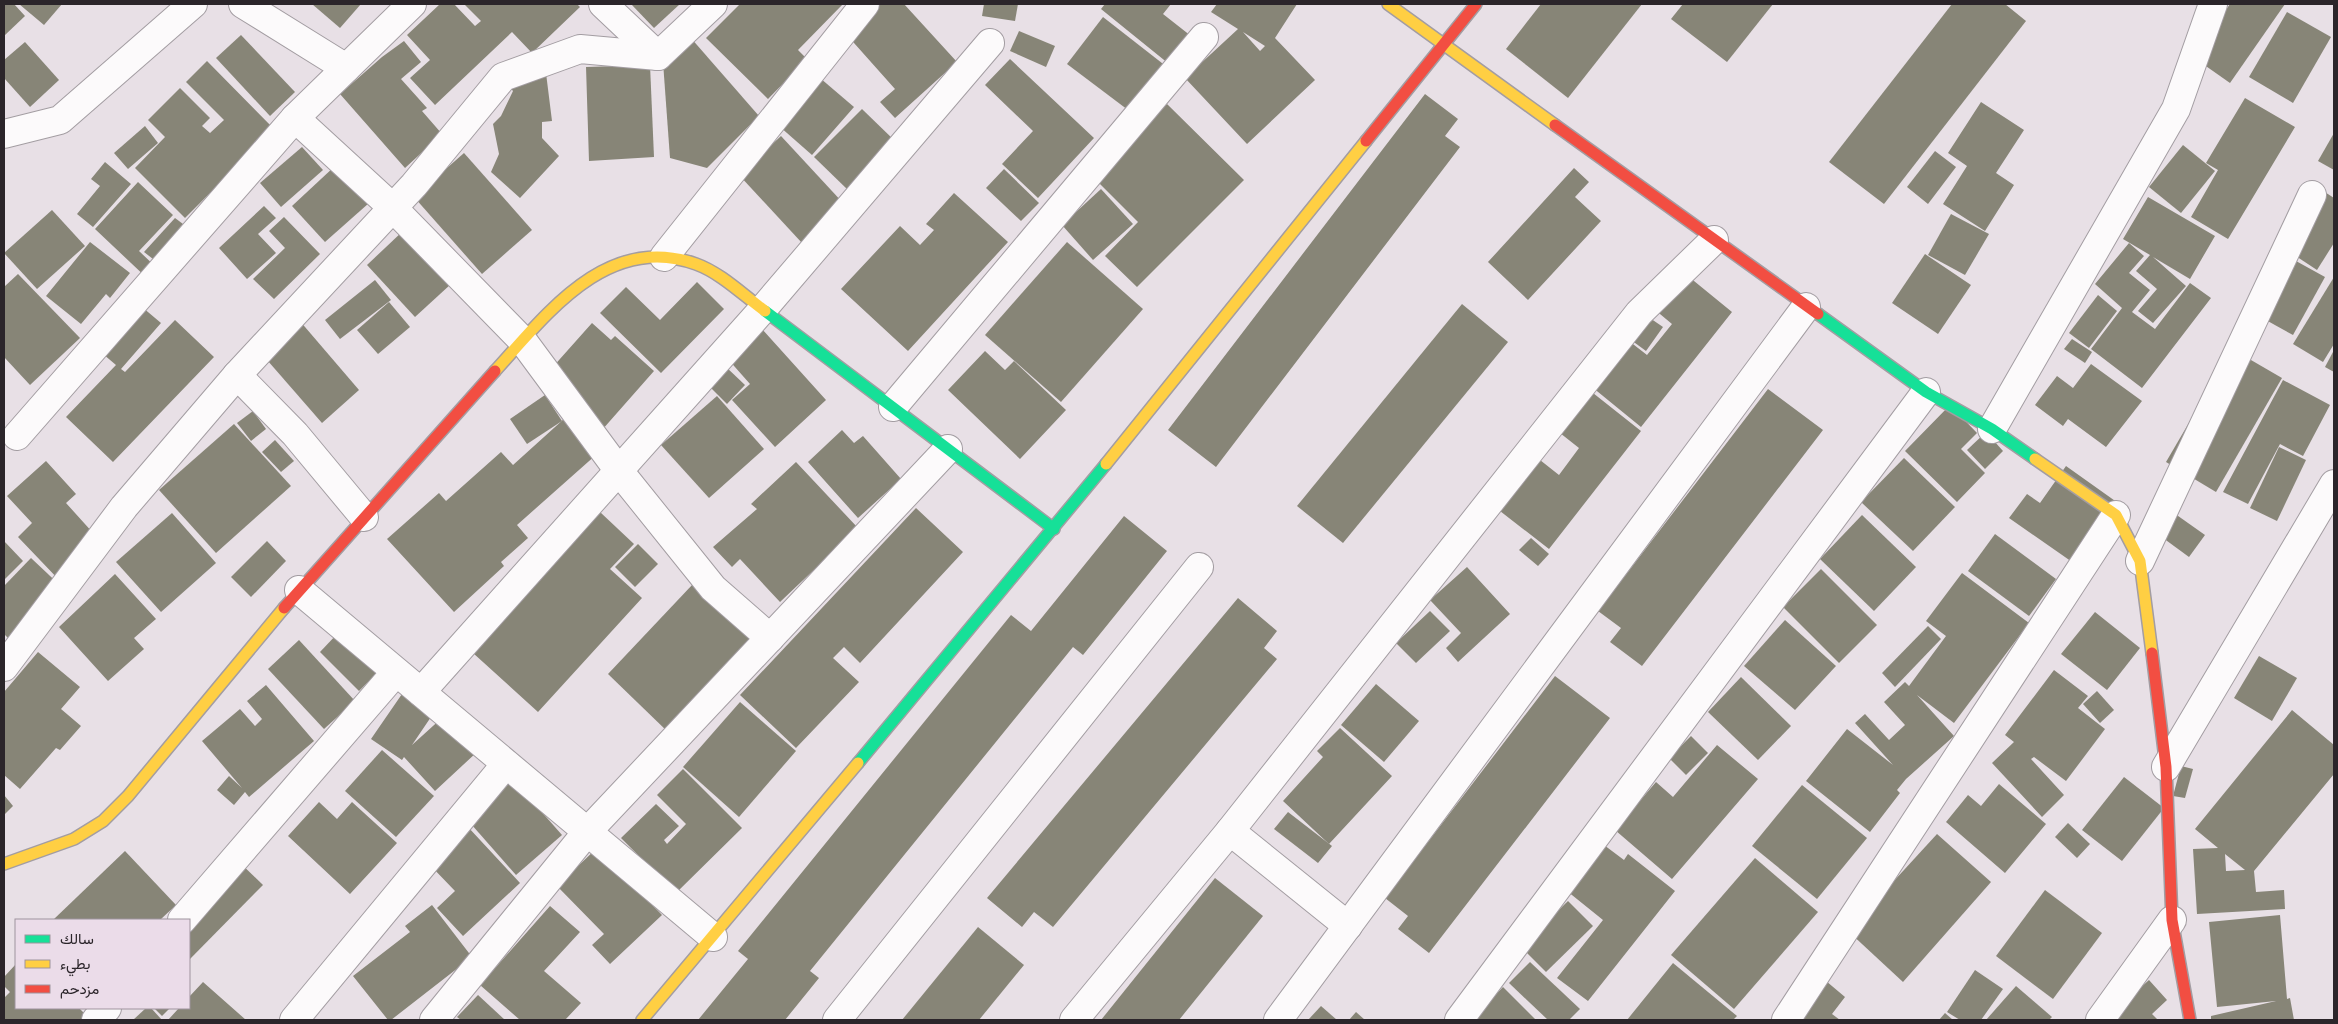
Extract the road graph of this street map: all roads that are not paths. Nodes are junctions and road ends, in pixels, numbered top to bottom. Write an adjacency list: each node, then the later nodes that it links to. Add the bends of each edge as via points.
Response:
1 (193, 4): 16 (street, via 60,120)
2 (243, 4): 14 (street)
3 (412, 4): 14 (street)
4 (603, 4): 13 (street)
5 (713, 4): 13 (street)
6 (865, 4): 20 (street)
7 (1388, 4): 12 (street)
8 (1476, 4): 12 (street)
9 (2213, 4): 27 (street, via 2176,109)
10 (1204, 37): 26 (street)
11 (990, 44): 22 (street)
12 (1444, 44): 19 (street); 34 (street)
13 (658, 56): 18 (street, via 580,49 503,77)
14 (346, 68): 15 (street)
15 (295, 118): 18 (street); 28 (street)
16 (4, 134)
17 (2312, 196): 35 (street)
18 (393, 208): 23 (street); 24 (street)
19 (1714, 240): 21 (street); 44 (street, via 1639,313)
20 (664, 257): 22 (street, via 683,258 717,272); 23 (street, via 612,268 581,283 555,305)
21 (1806, 307): 25 (street); 49 (street)
22 (763, 309): 26 (street); 30 (street)
23 (523, 341): 30 (street); 33 (street)
24 (237, 375): 33 (street, via 295,434); 39 (street, via 124,507)
25 (1926, 392): 27 (street); 59 (street)
26 (893, 407): 29 (street)
27 (1992, 429): 32 (street)
28 (17, 436)
29 (948, 449): 34 (street); 38 (street)
30 (619, 471): 38 (street, via 713,588); 41 (street)
31 (2334, 484): 43 (street)
32 (2116, 514): 35 (street); 60 (street)
33 (364, 517): 37 (street)
34 (1054, 529): 50 (street)
35 (2140, 562): 43 (street)
36 (1198, 567): 56 (street)
37 (299, 590): 40 (street); 46 (street, via 128,796 103,821 74,839)
38 (770, 638): 45 (street)
39 (4, 667)
40 (396, 672): 41 (street); 47 (street)
41 (421, 692): 42 (street)
42 (506, 764): 45 (street); 53 (street)
43 (2166, 767): 48 (street)
44 (1230, 831): 49 (street); 57 (street)
45 (587, 832): 50 (street); 54 (street)
46 (6, 861)
47 (183, 919)
48 (2172, 920): 61 (street); 62 (street)
49 (1348, 926): 58 (street)
50 (713, 937): 55 (street)
51 (106, 1009): 52 (street)
52 (96, 1020)
53 (294, 1020)
54 (434, 1020)
55 (642, 1020)
56 (837, 1020)
57 (1074, 1020)
58 (1278, 1020)
59 (1459, 1020)
60 (1786, 1020)
61 (2100, 1020)
62 (2190, 1020)

